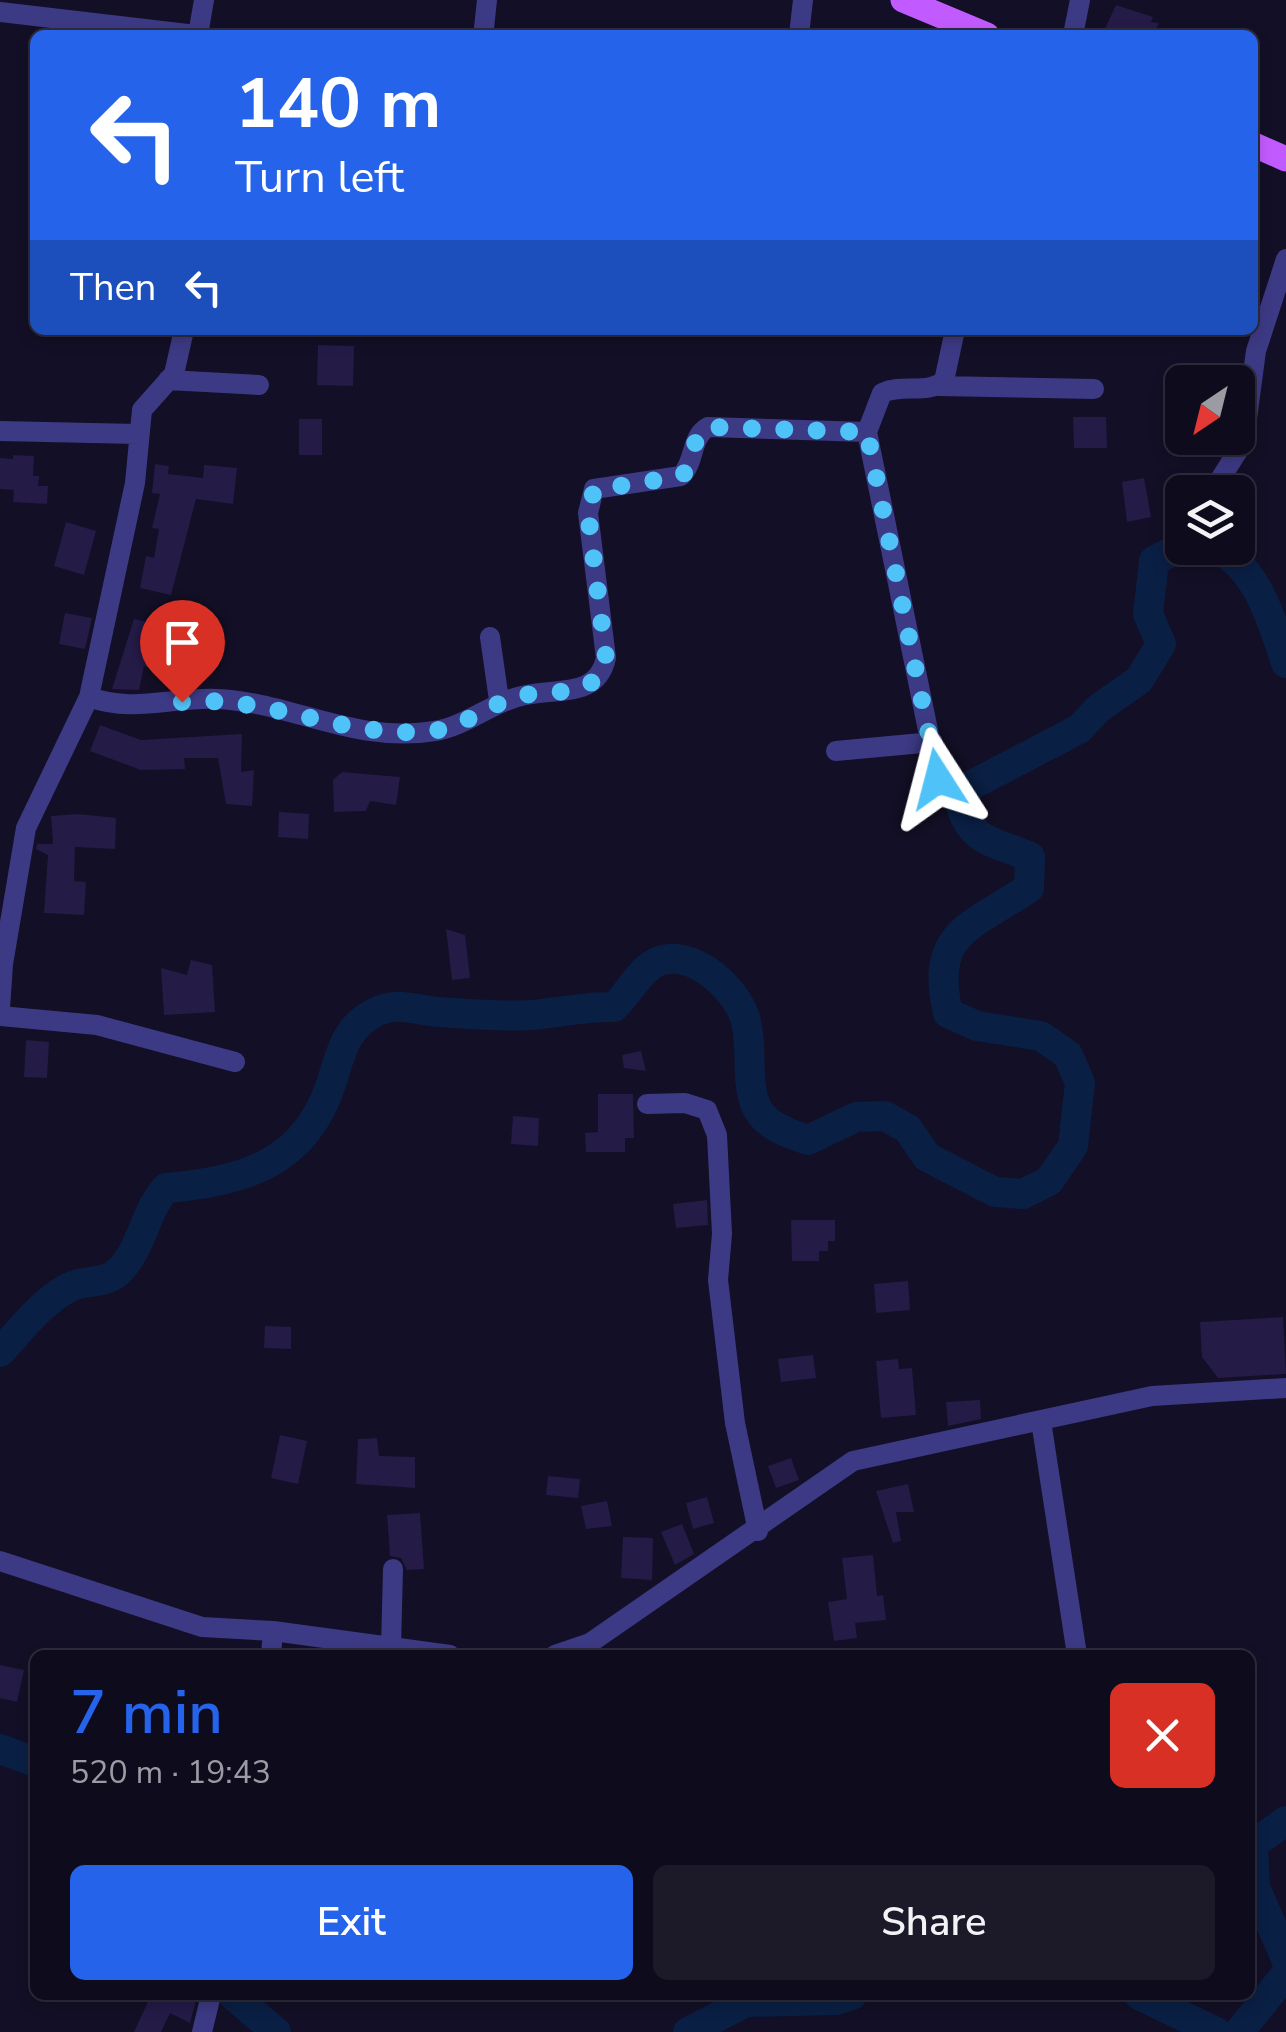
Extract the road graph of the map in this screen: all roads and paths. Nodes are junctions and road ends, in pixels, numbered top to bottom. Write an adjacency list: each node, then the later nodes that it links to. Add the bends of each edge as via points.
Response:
1 (204, 0): 9 (street)
2 (487, 0): 7 (street)
3 (803, 0): 10 (street)
4 (904, 0): 11 (main road)
5 (1080, 0): 12 (street)
6 (0, 12): 8 (street)
7 (484, 28)
8 (154, 30)
9 (198, 30)
10 (800, 30)
11 (976, 30)
12 (1074, 30)
13 (1258, 146): 14 (main road)
14 (1286, 158)
15 (1286, 259): 25 (street, via 1256,351 1244,441)
16 (183, 335): 18 (street, via 178,366)
17 (954, 335): 20 (street)
18 (168, 380): 19 (street); 24 (street, via 142,410)
19 (259, 385)
20 (939, 386): 21 (street); 23 (street, via 882,393)
21 (1094, 389)
22 (0, 431): 24 (street)
23 (867, 432): 28 (street, via 708,427 697,437 682,476 594,490 588,513 603,673 586,688); 29 (street)
24 (138, 434): 27 (street, via 129,517)
25 (1223, 475)
26 (490, 638): 28 (street)
27 (89, 696): 28 (street, via 126,706 216,699 344,729 407,731 436,731); 32 (street, via 26,828)
28 (498, 700)
29 (933, 742): 30 (street); 31 (street)
30 (836, 751)
31 (938, 779)
32 (0, 1008)
33 (0, 1016): 34 (street, via 97,1026)
34 (236, 1062)
35 (647, 1104): 38 (street, via 685,1102 707,1110 717,1134 718,1280 735,1423)
36 (1286, 1388): 37 (street, via 1152,1396)
37 (1041, 1422): 38 (street, via 854,1461); 46 (street)
38 (758, 1530): 45 (street, via 590,1644)
39 (0, 1561): 41 (street, via 202,1627)
40 (394, 1569): 42 (street)
41 (272, 1631): 42 (street); 43 (street)
42 (391, 1647): 44 (street)
43 (270, 1650)
44 (413, 1650)
45 (571, 1650)
46 (1076, 1650)
47 (211, 2000): 48 (street)
48 (202, 2032)

